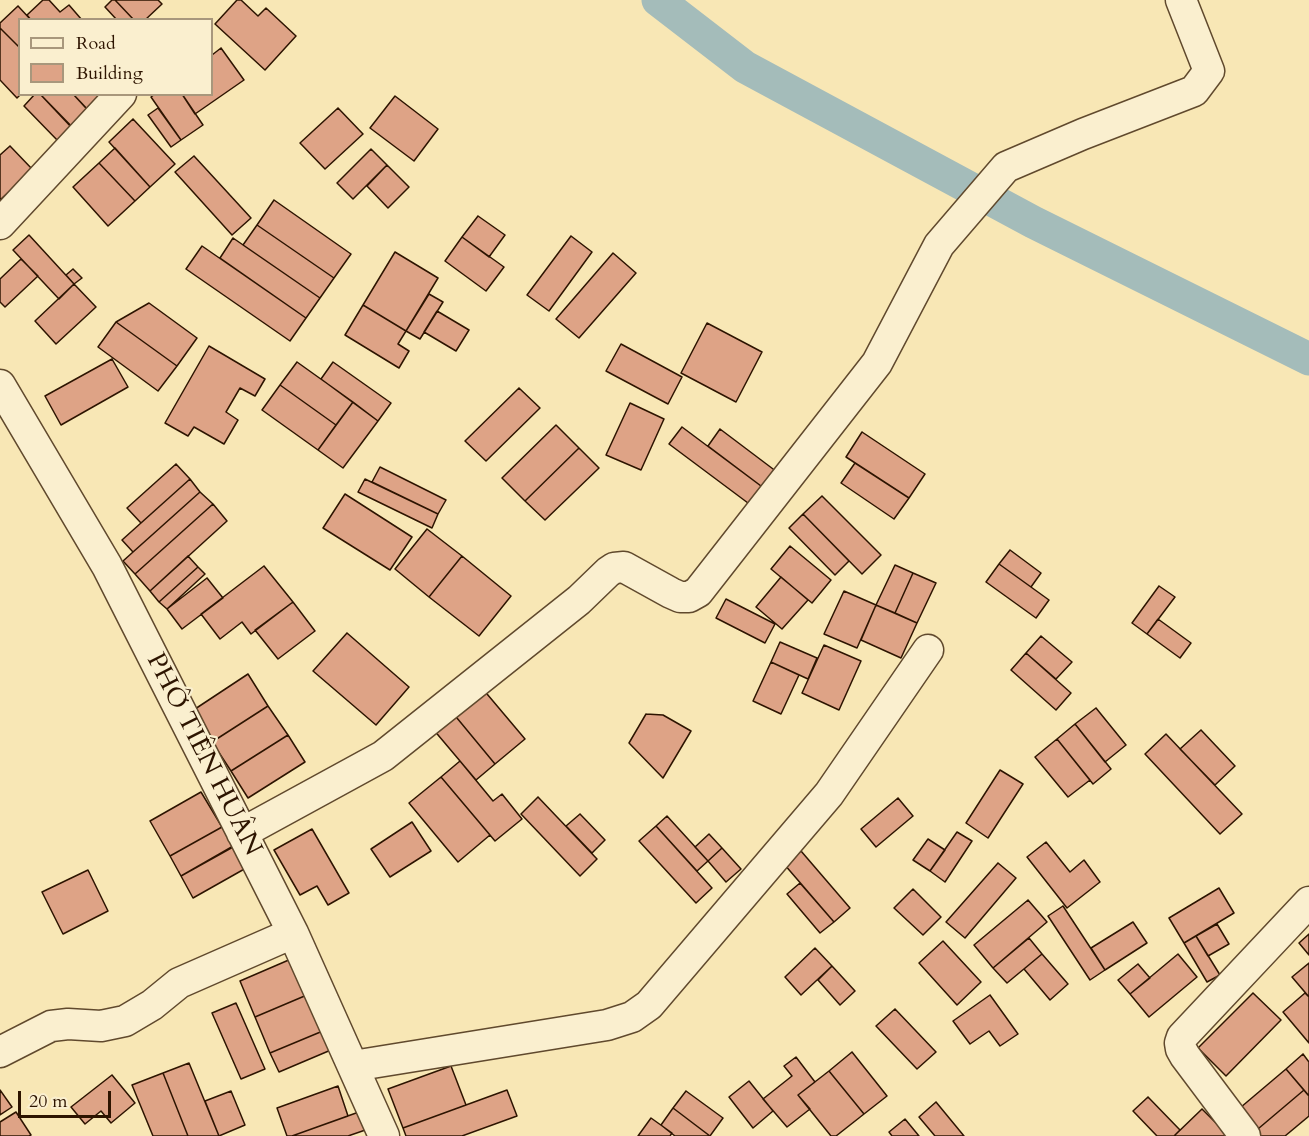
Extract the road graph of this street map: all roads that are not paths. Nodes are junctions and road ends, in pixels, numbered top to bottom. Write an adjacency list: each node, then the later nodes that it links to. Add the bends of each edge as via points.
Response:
1 (1181, 0): 6 (street, via 1209,71 1194,91 1006,167 939,244 877,363 698,592 680,597 624,567 614,568 383,756)
2 (119, 96): 3 (street)
3 (0, 224)
4 (1, 388): 6 (street, PHỐ TIỀN HUÂN, via 107,566)
5 (928, 650): 10 (street, via 829,794 649,1005 632,1017 607,1025)
6 (242, 833): 8 (street, PHỐ TIỀN HUÂN)
7 (1309, 902): 12 (street, via 1180,1043 1185,1056)
8 (293, 933): 9 (street, via 179,983 125,1020 101,1026 51,1026); 10 (street, PHỐ TIỀN HUÂN)
9 (0, 1052)
10 (353, 1066): 11 (street, PHỐ TIỀN HUÂN)
11 (384, 1136)
12 (1245, 1136)

